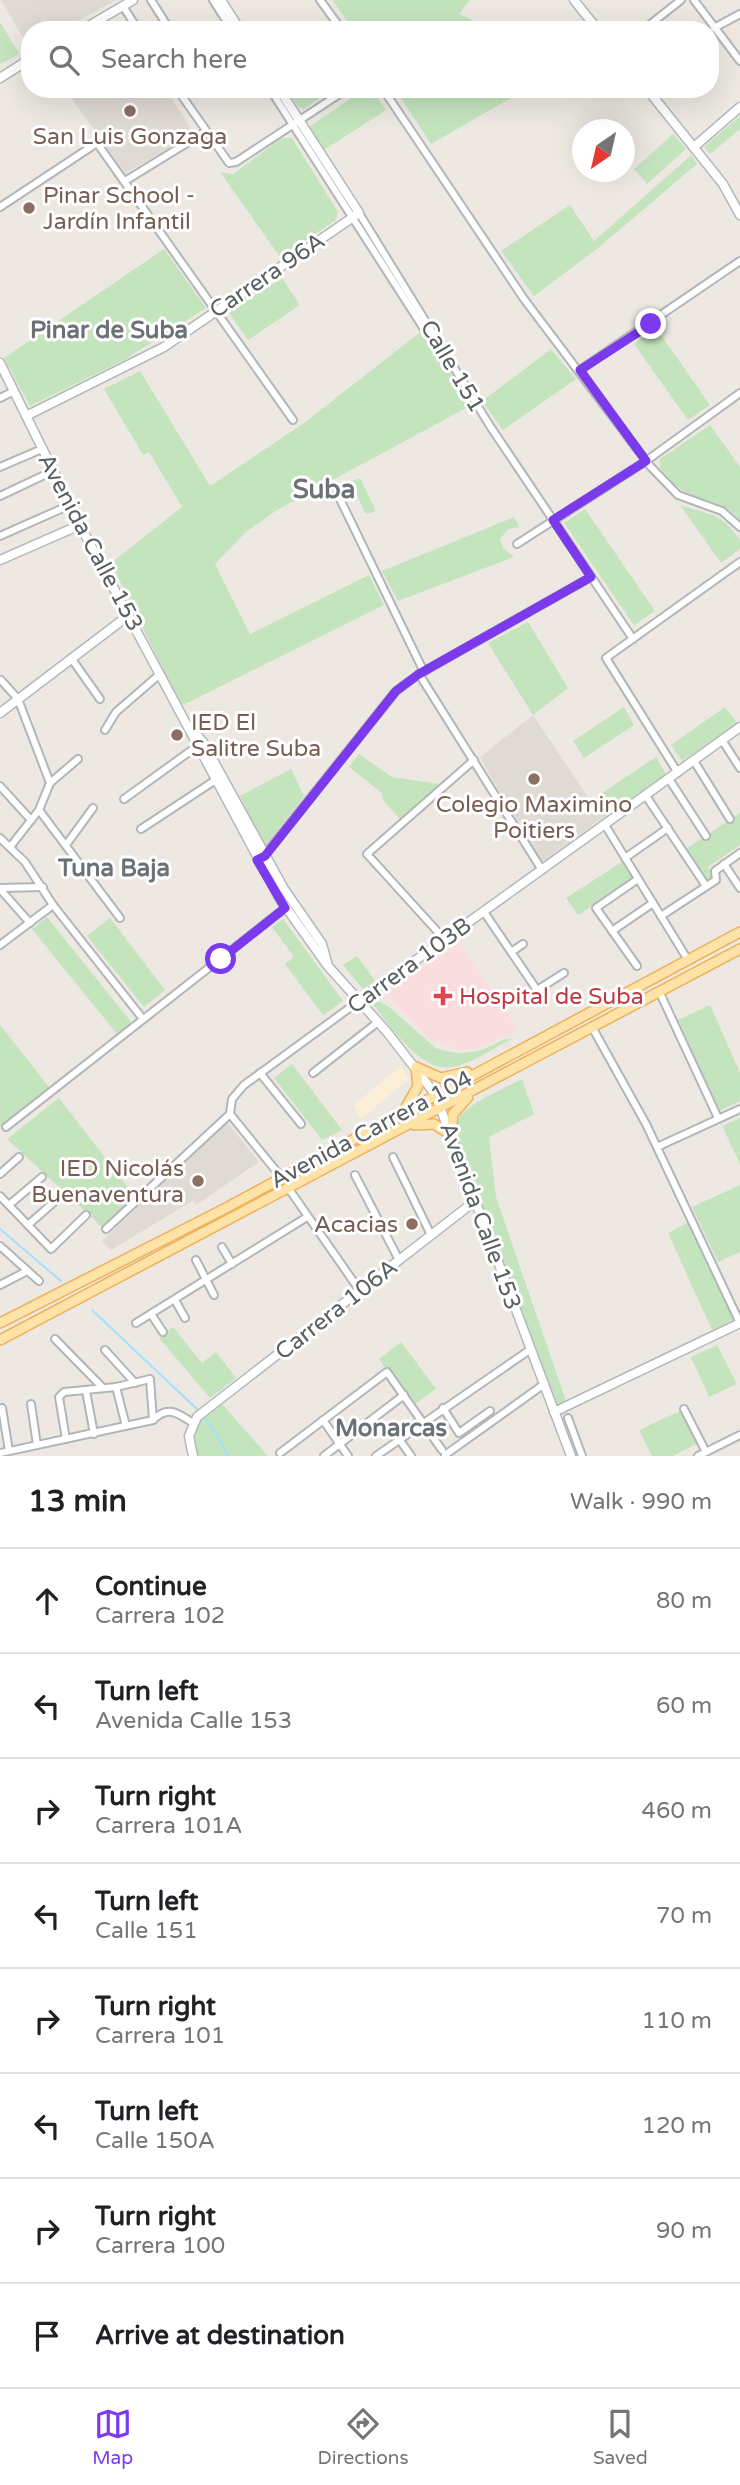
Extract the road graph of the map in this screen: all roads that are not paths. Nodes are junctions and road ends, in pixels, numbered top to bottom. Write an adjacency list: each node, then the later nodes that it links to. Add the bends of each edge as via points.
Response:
1 (133, 0): 9 (street)
2 (151, 0): 13 (street)
3 (213, 0): 14 (street)
4 (221, 0): 15 (street)
5 (320, 0): 16 (street)
6 (574, 0): 17 (street)
7 (681, 0): 18 (street)
8 (694, 0): 19 (street)
9 (122, 6): 11 (street); 12 (street)
10 (740, 14): 20 (street)
11 (97, 21)
12 (132, 21)
13 (164, 21)
14 (226, 21)
15 (234, 21)
16 (335, 21)
17 (591, 21)
18 (654, 21)
19 (710, 21)
20 (719, 26)
21 (719, 33): 22 (street)
22 (740, 61)
23 (21, 65): 24 (street)
24 (0, 78)
25 (183, 98): 33 (street)
26 (277, 98): 32 (street, Calle 151)
27 (284, 98): 32 (street, Calle 151)
28 (332, 98): 32 (street)
29 (389, 98): 43 (street, via 524,299)
30 (654, 98): 34 (street)
31 (740, 107): 34 (street)
32 (296, 122): 33 (street, via 229,163); 37 (street, Calle 151)
33 (205, 132): 35 (street)
34 (694, 147): 38 (street, via 737,204)
35 (125, 181): 36 (street, via 97,143); 40 (street)
36 (0, 207)
37 (356, 215): 40 (street, Carrera 96A); 41 (street, Calle 151); 56 (street, Calle 151)
38 (740, 215)
39 (740, 261): 43 (street)
40 (217, 309): 47 (street, Carrera 96A, via 156,351); 48 (street)
41 (424, 329)
42 (0, 363): 44 (street, Avenida Calle 153)
43 (580, 370): 50 (street)
44 (14, 391): 46 (street); 47 (street, Avenida Calle 153)
45 (740, 393): 50 (street)
46 (0, 398)
47 (26, 416): 49 (street, Avenida Calle 153)
48 (293, 419)
49 (42, 449): 51 (street); 52 (street, Avenida Calle 153)
50 (646, 461): 56 (street); 58 (street, via 673,491 722,511)
51 (0, 467)
52 (53, 471): 54 (street); 55 (street, Avenida Calle 153)
53 (337, 493): 67 (street)
54 (0, 496)
55 (70, 505): 57 (street, Avenida Calle 153); 59 (street)
56 (553, 520): 60 (street); 63 (street, Calle 151)
57 (80, 525): 61 (street); 64 (street, Avenida Calle 153)
58 (740, 527)
59 (0, 536)
60 (517, 544)
61 (0, 560)
62 (740, 562): 65 (street)
63 (591, 577): 65 (street, Calle 151); 67 (street)
64 (129, 615): 66 (street); 68 (street, Avenida Calle 153)
65 (633, 639): 82 (street, via 606,658)
66 (71, 658): 70 (street); 71 (street)
67 (421, 673): 79 (street); 101 (street, via 390,696)
68 (160, 674): 73 (street, Avenida Calle 153); 75 (street, via 116,712)
69 (1, 680): 70 (street)
70 (18, 699): 72 (street); 85 (street)
71 (100, 699)
72 (0, 713)
73 (183, 719): 77 (street, Avenida Calle 153); 101 (street, Avenida Calle 153, via 203,742)
74 (740, 727): 76 (street, Carrera 103B)
75 (105, 730)
76 (722, 740): 80 (street, Carrera 103B); 81 (street)
77 (196, 747): 84 (street, Avenida Calle 153); 88 (street)
78 (78, 759): 85 (street)
79 (474, 760): 104 (street); 119 (street, via 367,854)
80 (694, 761): 82 (street, Carrera 103B); 92 (street)
81 (740, 768)
82 (678, 773): 83 (street, Carrera 103B)
83 (669, 779): 87 (street, Carrera 103B); 96 (street)
84 (214, 780): 95 (street); 101 (street, Avenida Calle 153)
85 (50, 783): 90 (street)
86 (0, 786): 91 (street)
87 (646, 796): 93 (street, Carrera 103B); 94 (street)
88 (124, 799)
89 (93, 808): 98 (street)
90 (39, 810): 91 (street); 98 (street)
91 (31, 820): 99 (street)
92 (730, 820)
93 (605, 825): 102 (street); 104 (street, Carrera 103B)
94 (668, 828): 102 (street); 106 (street)
95 (142, 829)
96 (706, 836)
97 (0, 838): 99 (street)
98 (66, 845): 115 (street)
99 (10, 847): 107 (street)
100 (740, 853): 103 (street)
101 (261, 858): 112 (street, Avenida Calle 153); 125 (street, Avenida Calle 153, via 322,944)
102 (625, 858): 105 (street)
103 (724, 864): 106 (street, via 715,871 716,880); 108 (street)
104 (542, 870): 113 (street, Carrera 103B)
105 (638, 879): 110 (street); 117 (street, via 596,907)
106 (706, 886): 114 (street)
107 (43, 887): 109 (street); 111 (street)
108 (740, 888)
109 (0, 889): 116 (street)
110 (653, 903): 114 (street); 117 (street)
111 (53, 905): 116 (street); 130 (street)
112 (285, 908): 125 (street, Avenida Calle 153); 130 (street)
113 (484, 912): 119 (street, Carrera 103B); 123 (street)
114 (661, 916): 124 (street)
115 (120, 918)
116 (30, 922): 121 (street)
117 (612, 931): 126 (street)
118 (740, 932): 124 (main road, Avenida Carrera 104)
119 (446, 941): 129 (street, Carrera 103B)
120 (523, 944): 123 (street)
121 (0, 945)
122 (740, 949): 128 (main road, Avenida Carrera 104)
123 (511, 952): 127 (street, via 537,990)
124 (688, 960): 133 (main road, Avenida Carrera 104)
125 (327, 965): 129 (street, Avenida Calle 153)
126 (637, 966)
127 (564, 973)
128 (659, 992): 132 (main road, Avenida Carrera 104); 143 (street)
129 (359, 1001): 131 (street, Avenida Calle 153); 135 (street, Carrera 103B)
130 (143, 1020): 146 (street)
131 (378, 1022): 134 (street, Avenida Calle 153); 136 (street)
132 (592, 1027): 137 (main road, Avenida Carrera 104); 148 (street)
133 (488, 1065): 134 (main road, via 441,1077); 138 (main road, Avenida Carrera 104)
134 (416, 1067): 138 (street, Avenida Calle 153); 141 (main road, via 418,1086)
135 (260, 1073): 142 (street, Carrera 103B, via 236,1093); 144 (street)
136 (313, 1073)
137 (478, 1088): 139 (main road, Avenida Carrera 104); 147 (main road, via 457,1109)
138 (435, 1094): 139 (street, Avenida Calle 153); 141 (main road, Avenida Carrera 104)
139 (441, 1107): 145 (main road, Avenida Carrera 104); 147 (street, Avenida Calle 153)
140 (740, 1109): 143 (street)
141 (403, 1111): 154 (main road, Avenida Carrera 104)
142 (230, 1114): 154 (street); 163 (street, Carrera 103B)
143 (718, 1118): 148 (street)
144 (301, 1124)
145 (405, 1126): 147 (main road, via 430,1123); 155 (main road, Avenida Carrera 104)
146 (6, 1127)
147 (451, 1135): 158 (street, Avenida Calle 153)
148 (657, 1147): 181 (street)
149 (19, 1157): 151 (street)
150 (393, 1157): 164 (street)
151 (0, 1174)
152 (355, 1175): 168 (street)
153 (42, 1177): 159 (street)
154 (281, 1177): 180 (main road, Avenida Carrera 104)
155 (289, 1189): 161 (street); 184 (main road, Avenida Carrera 104)
156 (62, 1195): 162 (street)
157 (0, 1196): 159 (street)
158 (475, 1201): 164 (street, Carrera 106A); 185 (street, Avenida Calle 153)
159 (9, 1205): 162 (street)
160 (86, 1214): 162 (street, via 51,1248)
161 (307, 1217): 169 (street); 174 (street)
162 (29, 1225)
163 (106, 1229)
164 (431, 1235): 168 (street, Carrera 106A)
165 (222, 1247): 169 (street)
166 (1, 1249): 170 (street)
167 (196, 1260): 172 (street)
168 (399, 1260): 174 (street, Carrera 106A)
169 (232, 1264): 172 (street)
170 (27, 1271): 171 (street); 173 (street)
171 (39, 1280)
172 (205, 1280): 175 (street); 176 (street)
173 (0, 1285)
174 (360, 1290): 201 (street, Carrera 106A)
175 (214, 1295)
176 (175, 1300): 177 (street); 178 (street)
177 (151, 1314): 179 (street); 182 (street)
178 (185, 1318)
179 (136, 1322)
180 (0, 1323)
181 (740, 1323): 198 (street)
182 (163, 1332)
183 (55, 1339): 190 (street)
184 (0, 1340)
185 (531, 1349): 188 (street, Avenida Calle 153); 195 (street)
186 (105, 1350): 187 (street)
187 (135, 1383): 189 (street); 200 (street, via 150,1379)
188 (544, 1384): 198 (street, Avenida Calle 153); 215 (street)
189 (116, 1387): 190 (street); 204 (street)
190 (103, 1388): 191 (street)
191 (86, 1391): 205 (street); 207 (street, via 64,1392 60,1397)
192 (404, 1395): 202 (street, via 387,1372); 203 (street); 209 (street)
193 (31, 1404): 210 (street)
194 (2, 1408): 211 (street)
195 (443, 1408): 197 (street, via 459,1433); 203 (street)
196 (684, 1409): 212 (street)
197 (490, 1412)
198 (554, 1412): 221 (street, Avenida Calle 153)
199 (568, 1418): 222 (street)
200 (153, 1420): 201 (street, via 172,1411); 204 (street)
201 (195, 1420): 216 (street, via 189,1436)
202 (323, 1420): 209 (street); 214 (street)
203 (423, 1422): 208 (street); 215 (street)
204 (126, 1426): 205 (street)
205 (94, 1434): 207 (street)
206 (740, 1435): 212 (street)
207 (66, 1439): 210 (street)
208 (399, 1439): 219 (street); 220 (street)
209 (340, 1444): 217 (street); 218 (street)
210 (37, 1445): 211 (street)
211 (9, 1451): 213 (street)
212 (706, 1452): 223 (street)
213 (0, 1453)
214 (280, 1453)
215 (443, 1453)
216 (193, 1456)
217 (324, 1456)
218 (348, 1456)
219 (376, 1456)
220 (411, 1456)
221 (570, 1456)
222 (582, 1456)
223 (698, 1456)

